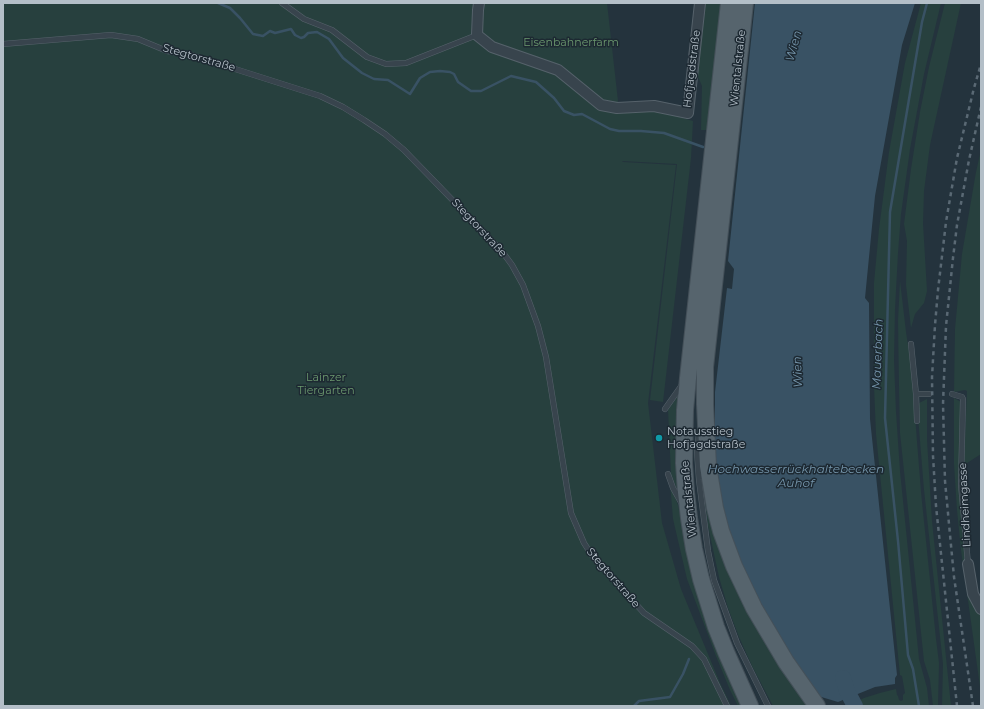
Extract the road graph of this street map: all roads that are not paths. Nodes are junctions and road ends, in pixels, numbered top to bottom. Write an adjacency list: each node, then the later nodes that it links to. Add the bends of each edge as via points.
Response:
1 (282, 3): 6 (lane, via 304,19 332,30 367,57 386,64 406,63)
2 (479, 3): 6 (street)
3 (700, 3): 6 (street, Hofjagdstraße, via 688,113 654,106 617,108 601,105 558,70 492,47)
4 (729, 3): 8 (main road, Wientalstraße)
5 (745, 3): 8 (main road, Wientalstraße)
6 (478, 35)
7 (3, 44): 23 (lane, Stegtorstraße, via 111,35 138,39 320,96 364,120 404,150 501,250 523,285 544,349 571,513 584,543 593,557 644,613 692,646 704,659)
8 (723, 132): 10 (main road, Wientalstraße, via 727,166); 11 (main road, Wientalstraße, via 711,164)
9 (911, 344): 12 (lane)
10 (705, 367): 16 (lane); 26 (main road, Wientalstraße, via 704,404 708,466 721,531 754,608 786,662)
11 (688, 378): 15 (lane); 20 (main road, Wientalstraße, via 684,456)
12 (916, 394): 13 (lane); 17 (lane)
13 (929, 394)
14 (952, 394): 21 (lane, Lindheimgasse, via 963,399 961,484)
15 (665, 409)
16 (700, 421)
17 (917, 421)
18 (699, 429): 25 (lane, via 699,480 714,580 737,643)
19 (668, 474): 20 (lane)
20 (689, 518): 24 (main road, Wientalstraße, via 707,601)
21 (968, 564): 22 (street, Lindheimgasse, via 973,594)
22 (981, 609)
23 (727, 706)
24 (750, 706)
25 (768, 706)
26 (817, 706)

